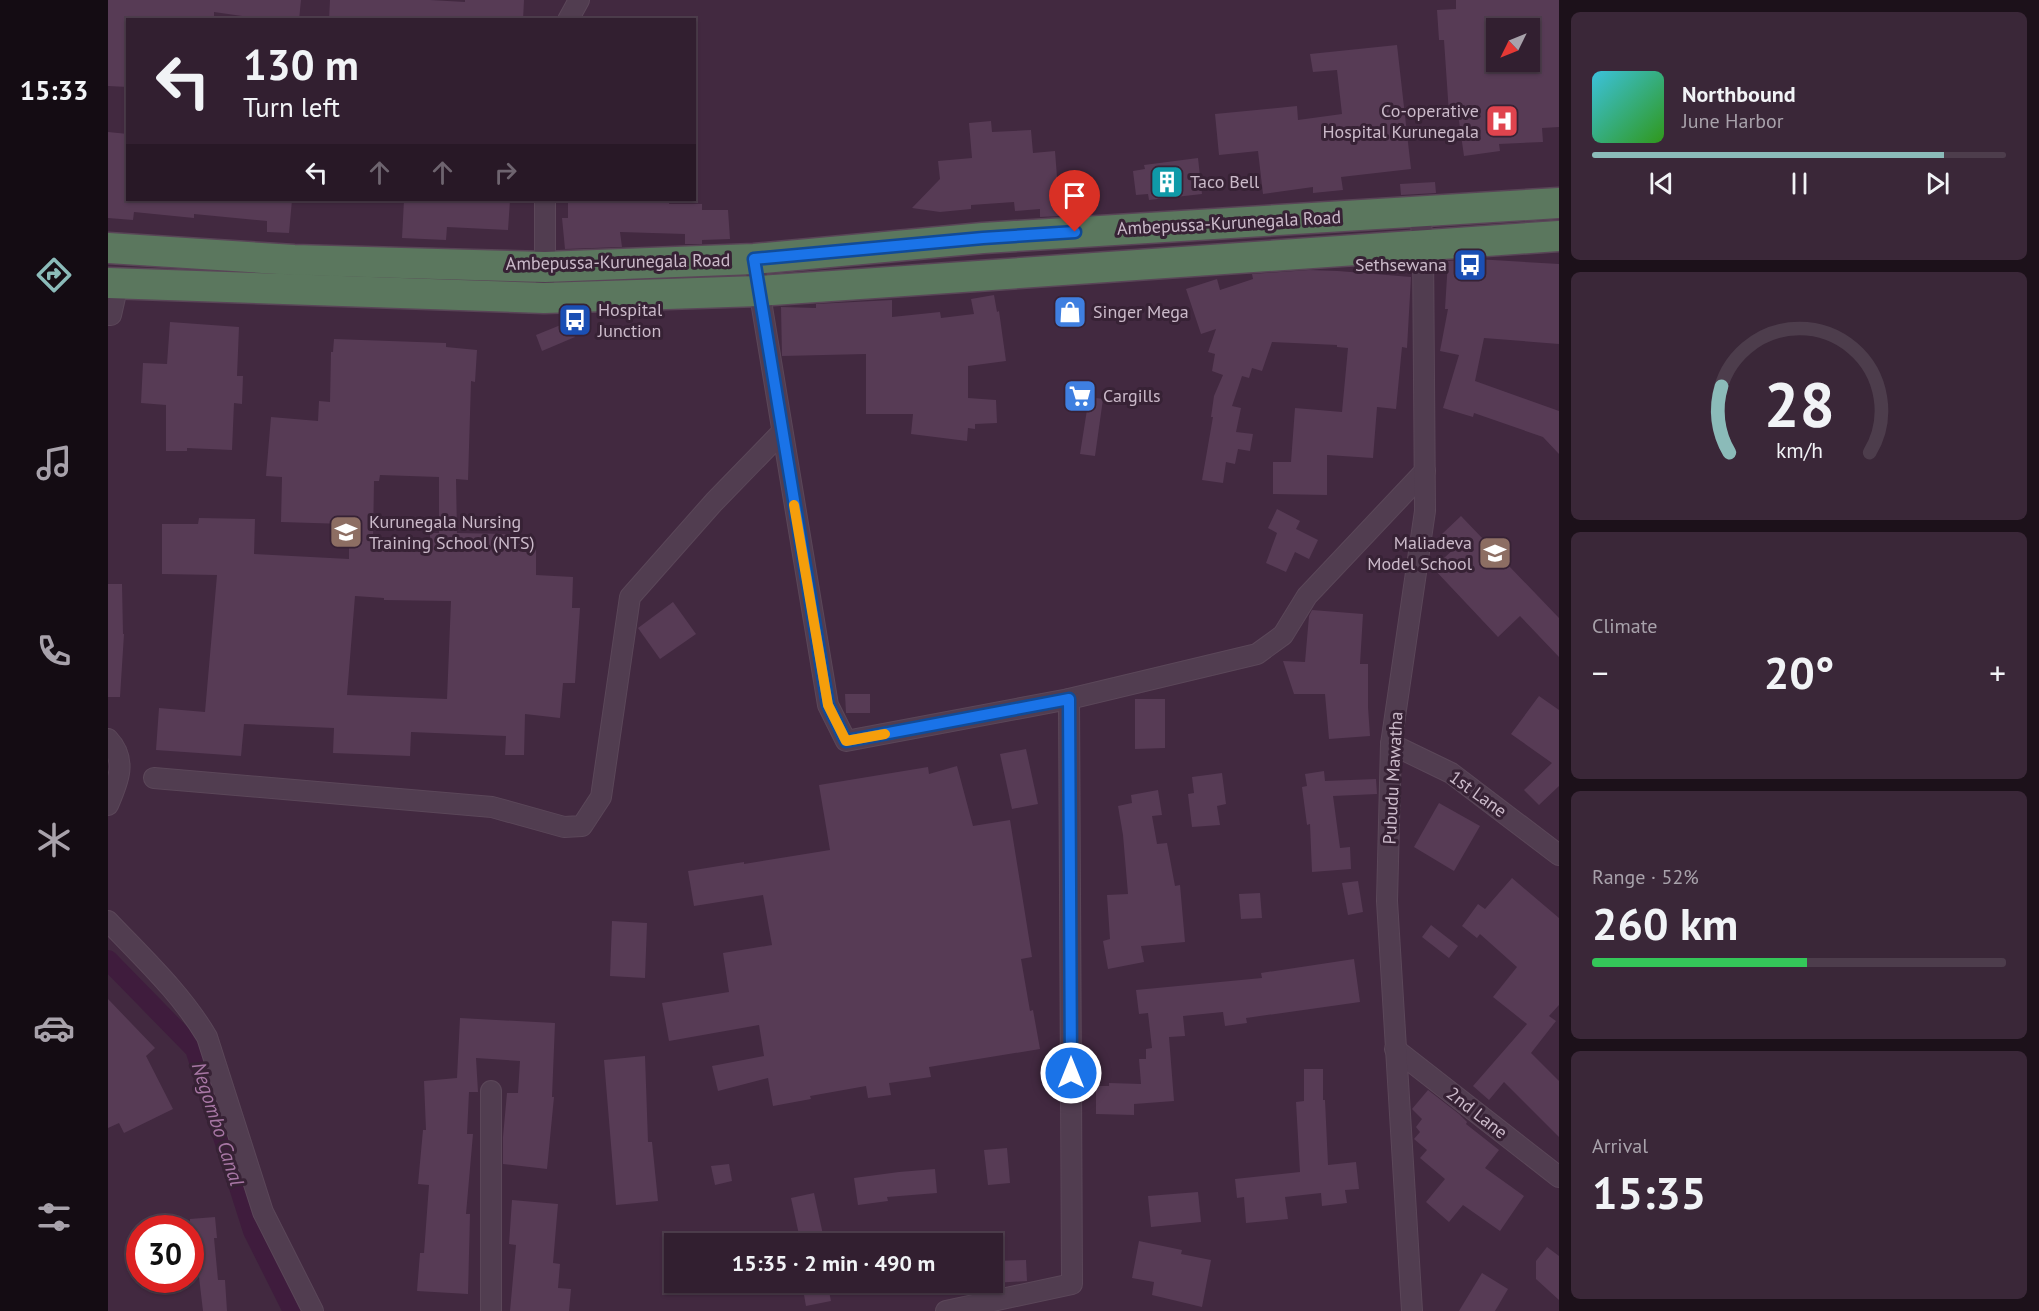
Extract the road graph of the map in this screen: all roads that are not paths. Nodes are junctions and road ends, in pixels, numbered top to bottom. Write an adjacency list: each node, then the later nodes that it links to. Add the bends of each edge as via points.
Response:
1 (579, 0): 2 (street)
2 (569, 18)
3 (545, 201): 10 (street)
4 (1559, 203): 5 (highway, Ambepussa-Kurunegala Road)
5 (1420, 212): 7 (street, Pubudu Mawatha); 9 (highway, Ambepussa-Kurunegala Road, via 983,238)
6 (1559, 236): 7 (highway, Ambepussa-Kurunegala Road)
7 (1423, 246): 12 (highway, Ambepussa-Kurunegala Road); 16 (street, Pubudu Mawatha)
8 (108, 248): 10 (highway, Ambepussa-Kurunegala Road, via 294,260)
9 (754, 259): 10 (highway, Ambepussa-Kurunegala Road); 12 (street)
10 (545, 267): 13 (street)
11 (113, 283): 13 (highway, Ambepussa-Kurunegala Road); 14 (street)
12 (759, 291): 13 (highway, Ambepussa-Kurunegala Road); 15 (street)
13 (544, 298)
14 (108, 315)
15 (782, 432): 17 (street, via 828,705 846,741); 20 (street, via 630,597 601,797 582,826 564,827 492,807)
16 (1425, 471): 17 (street, via 1307,596 1283,635 1257,654); 19 (street, Pubudu Mawatha, via 1425,511)
17 (1069, 699): 29 (street, via 1072,1284)
18 (108, 739): 21 (street, via 120,758 121,771)
19 (1391, 744): 22 (street, 1st Lane, via 1451,773); 24 (street, Pubudu Mawatha, via 1387,901)
20 (154, 778)
21 (108, 806)
22 (1559, 855)
23 (108, 921): 27 (street, via 181,999 207,1037 263,1212)
24 (1395, 1049): 26 (street, 2nd Lane); 30 (street, Pubudu Mawatha)
25 (491, 1091): 28 (street)
26 (1559, 1177)
27 (313, 1311)
28 (491, 1311)
29 (946, 1311)
30 (1412, 1311)

